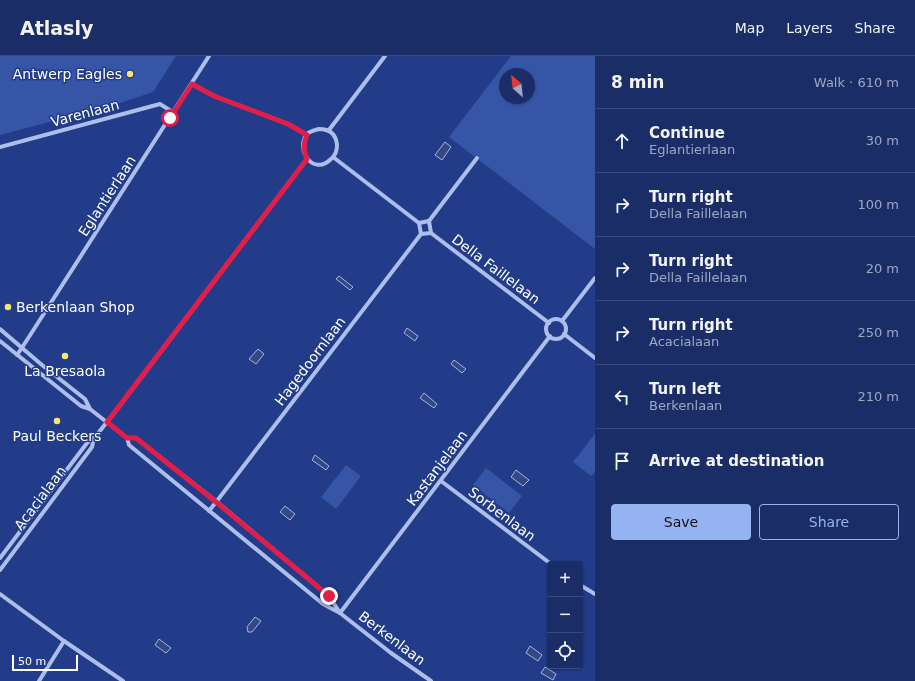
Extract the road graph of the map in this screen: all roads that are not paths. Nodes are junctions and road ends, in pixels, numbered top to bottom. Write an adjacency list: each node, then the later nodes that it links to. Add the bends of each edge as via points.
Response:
1 (209, 56): 3 (street, Eglantierlaan)
2 (385, 56): 5 (street)
3 (192, 84): 4 (street, Eglantierlaan); 6 (street, via 214,96 288,124)
4 (174, 113): 7 (street, Varenlaan, via 160,104); 22 (street, Eglantierlaan)
5 (329, 130): 6 (street, via 319,129); 8 (street, via 337,145)
6 (307, 135): 10 (street, via 304,146)
7 (0, 147)
8 (333, 157): 10 (street, via 321,165 311,163); 12 (street)
9 (477, 158): 11 (street)
10 (307, 159): 26 (street, Acacialaan)
11 (429, 221): 12 (street); 13 (street)
12 (419, 223): 14 (street)
13 (431, 233): 14 (street); 17 (street, Della Faillelaan)
14 (421, 234): 30 (street, Hagedoornlaan)
15 (595, 278): 16 (street)
16 (562, 321): 17 (street, via 556,319); 19 (street, via 566,327)
17 (548, 323): 20 (street, via 547,330)
18 (0, 330): 22 (street, Berkenlaan)
19 (564, 334): 20 (street, via 558,338); 24 (street)
20 (550, 336): 29 (street, Kastanjelaan)
21 (0, 341): 23 (street, Berkenlaan)
22 (22, 348): 23 (street); 25 (street, Berkenlaan, via 85,399)
23 (17, 355): 25 (street, Berkenlaan, via 81,406)
24 (595, 358)
25 (90, 409): 26 (street, Berkenlaan)
26 (107, 422): 27 (street, Acacialaan); 28 (street, Berkenlaan)
27 (95, 437): 32 (street, Acacialaan, via 87,443); 34 (street, Acacialaan, via 92,447)
28 (127, 438): 30 (street, Berkenlaan, via 136,438); 31 (street, Berkenlaan, via 129,445)
29 (441, 481): 33 (street, Sorbenlaan); 38 (street, Kastanjelaan)
30 (216, 502): 31 (street, Hagedoornlaan); 38 (street, Berkenlaan, via 329,596)
31 (209, 511): 38 (street, Berkenlaan, via 323,604)
32 (0, 558)
33 (547, 561)
34 (0, 570)
35 (583, 587): 37 (street)
36 (0, 594): 39 (street)
37 (595, 594)
38 (340, 613): 42 (street, Berkenlaan)
39 (64, 641): 40 (street); 41 (street)
40 (39, 681)
41 (123, 681)
42 (431, 681)

